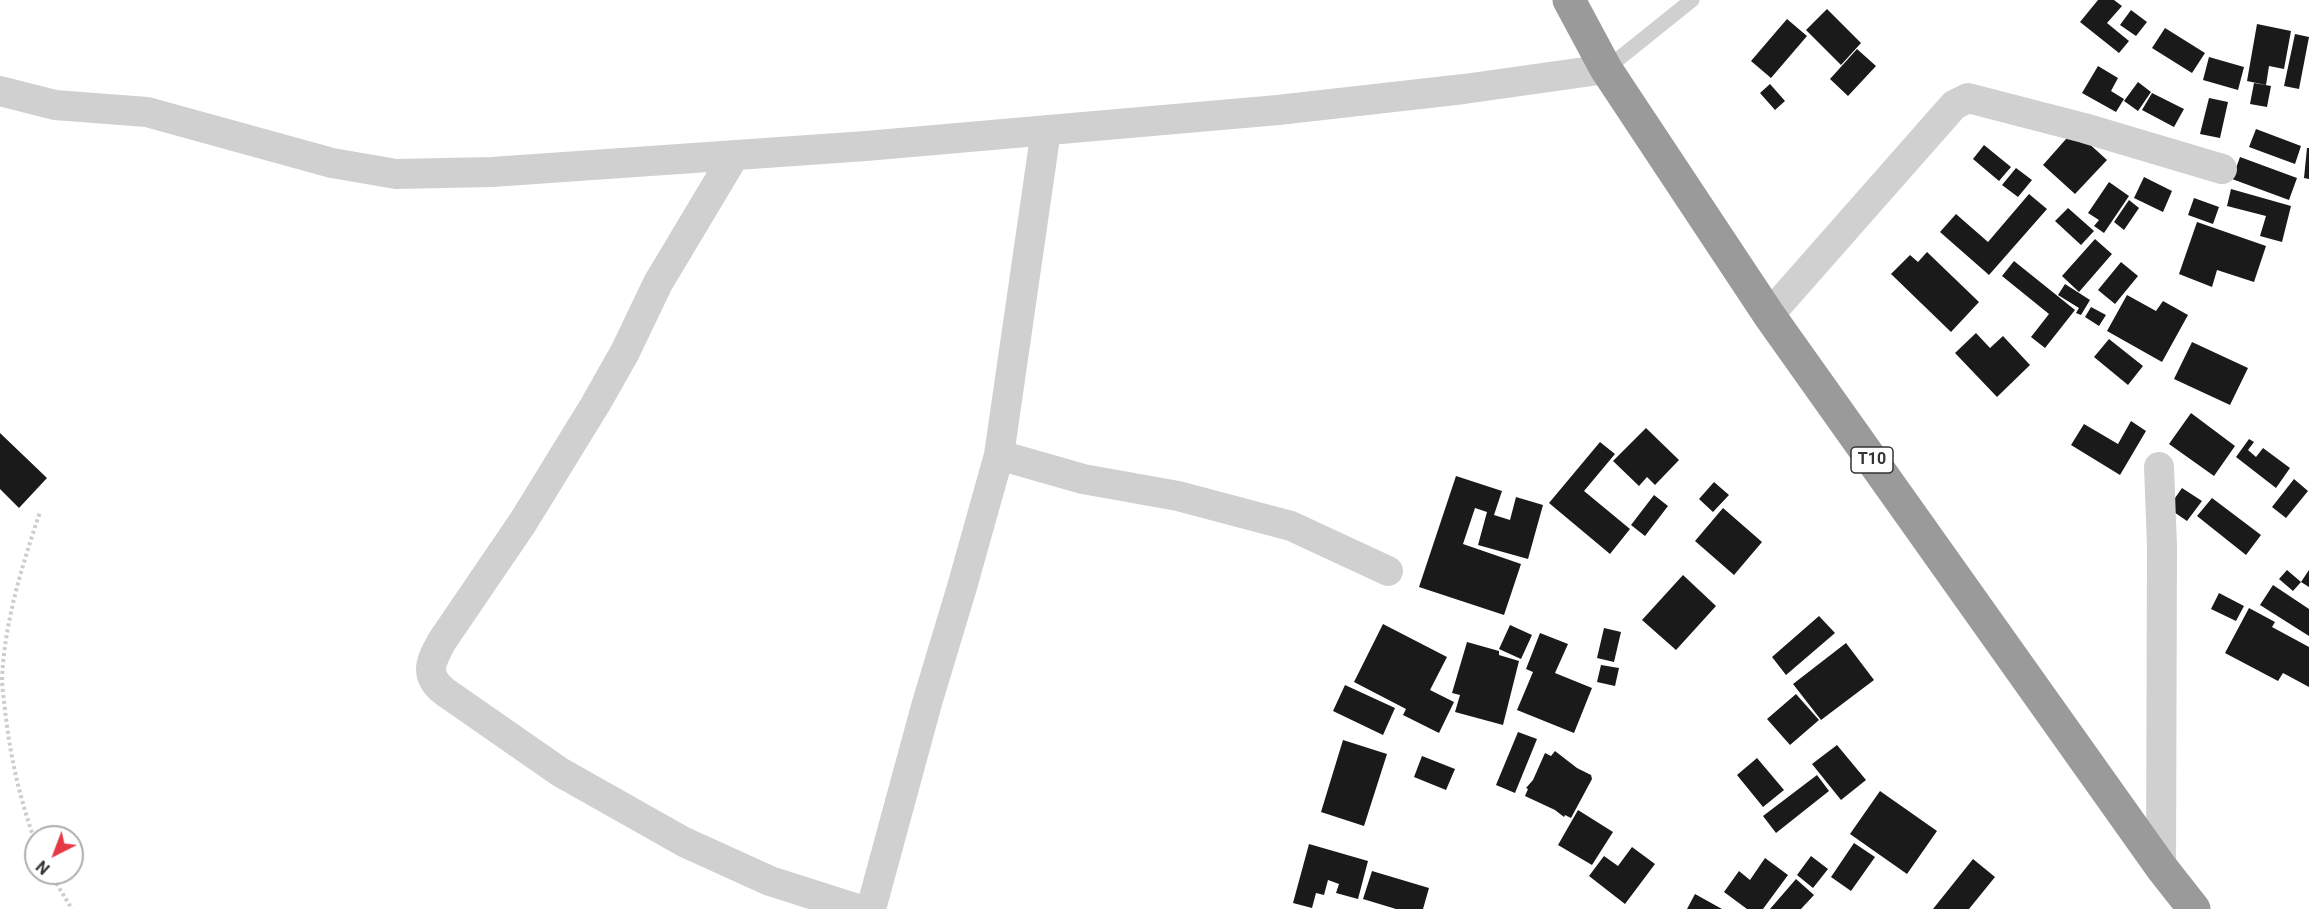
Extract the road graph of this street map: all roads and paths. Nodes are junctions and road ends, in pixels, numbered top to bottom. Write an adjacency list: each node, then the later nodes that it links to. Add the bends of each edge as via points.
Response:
1 (1569, 0): 3 (highway, T10)
2 (1692, 0): 3 (lane)
3 (1606, 69): 5 (street, via 1278,110); 8 (highway, T10)
4 (0, 91): 6 (street, via 55,105 147,112 332,163 396,174 492,172)
5 (1046, 130): 6 (street); 9 (street)
6 (734, 156): 17 (street, via 658,283 589,416 442,641 432,659 431,674 445,692 560,771 684,842 770,881)
7 (2222, 169): 8 (street, via 1968,98 1954,105)
8 (1769, 315): 14 (highway, T10)
9 (999, 455): 12 (street, via 1083,479 1178,496 1291,526); 18 (street)
10 (2159, 467): 14 (street)
11 (40, 512): 13 (path, via 19,574 2,679 9,748)
12 (1388, 571)
13 (29, 825)
14 (2161, 867): 19 (highway, T10)
15 (57, 885): 16 (path)
16 (72, 909)
17 (858, 909)
18 (871, 909)
19 (2193, 909)

